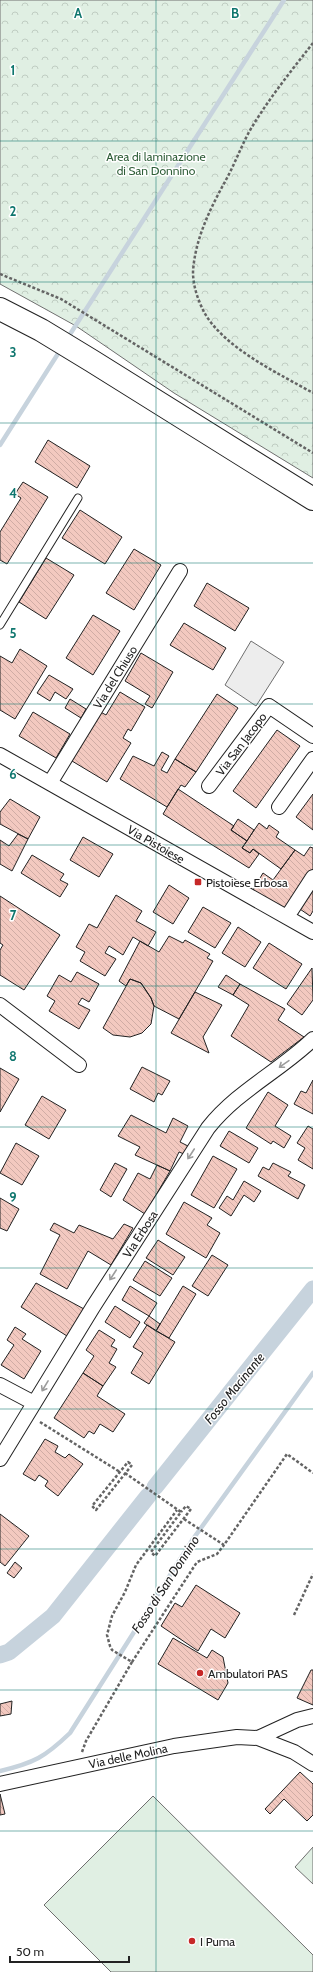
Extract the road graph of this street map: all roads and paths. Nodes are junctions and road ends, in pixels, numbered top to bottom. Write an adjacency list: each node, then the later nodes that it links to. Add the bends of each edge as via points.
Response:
1 (313, 43): 4 (path, via 250,130 208,215 196,251 193,273 196,294 205,313 218,329 237,346)
2 (0, 274): 5 (path, via 62,299)
3 (0, 309): 7 (main road, via 41,330)
4 (313, 393)
5 (313, 454)
6 (78, 498): 9 (lane)
7 (313, 499)
8 (180, 571): 13 (street, Via del Chiuso)
9 (0, 625)
10 (313, 736): 14 (street, Via San Jacopo, via 269,706)
11 (0, 755): 13 (street, Via Pistoiese)
12 (313, 759): 15 (street)
13 (50, 783): 17 (street, Via Pistoiese)
14 (209, 786)
15 (279, 807)
16 (313, 877): 17 (street)
17 (287, 917): 18 (street, Via Pistoiese)
18 (313, 932)
19 (0, 1004): 21 (street)
20 (313, 1039): 23 (street, Via Erbosa, one-way to 23, via 294,1057 245,1091 208,1128)
21 (79, 1065)
22 (0, 1385): 23 (street)
23 (31, 1409): 24 (street, Via Erbosa); 25 (path)
24 (0, 1459)
25 (120, 1472): 27 (path, via 128,1462 132,1465); 27 (path, via 92,1506 96,1510)
26 (313, 1473): 31 (path, via 286,1454)
27 (125, 1474): 28 (path)
28 (177, 1510): 29 (path); 34 (path, via 136,1565 112,1616 107,1640 112,1650)
29 (181, 1512): 30 (path, via 186,1506 191,1509); 30 (path, via 151,1552 155,1556)
30 (184, 1518): 31 (path)
31 (224, 1545): 34 (path, via 217,1554 197,1562)
32 (313, 1574): 33 (path)
33 (294, 1615)
34 (132, 1662): 38 (path, via 86,1741)
35 (313, 1716): 36 (street, Via delle Molina, via 297,1720)
36 (258, 1738): 37 (street, Via delle Molina, via 294,1752); 38 (street, Via delle Molina, via 237,1737 174,1746)
37 (313, 1764)
38 (76, 1767): 39 (street, Via delle Molina)
39 (0, 1784)

